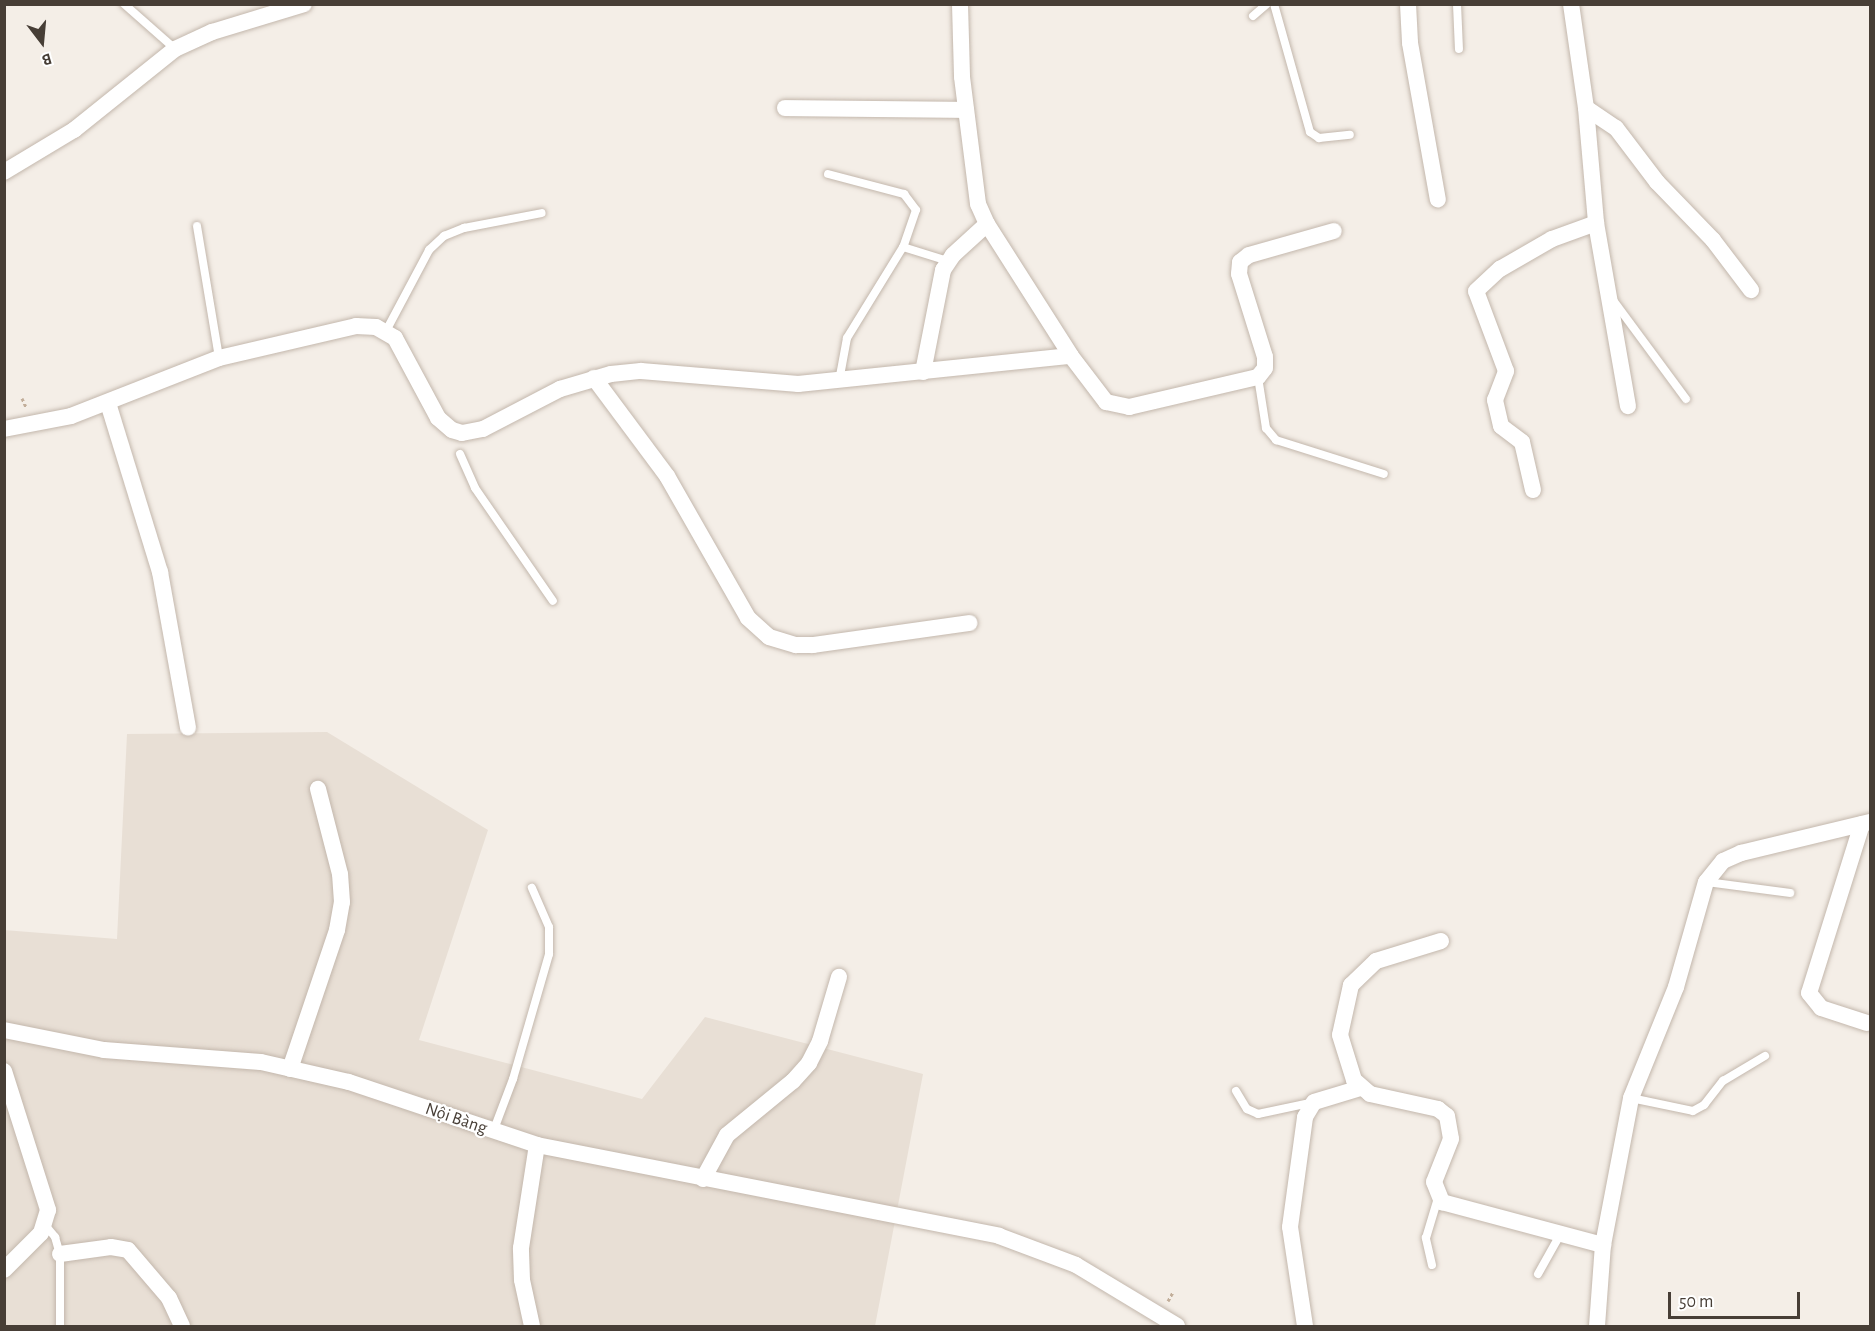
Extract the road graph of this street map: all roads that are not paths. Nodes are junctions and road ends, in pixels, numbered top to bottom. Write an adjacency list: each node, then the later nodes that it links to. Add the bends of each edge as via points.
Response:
1 (124, 4): 10 (lane)
2 (304, 4): 10 (street, via 212,32)
3 (960, 4): 14 (street)
4 (1267, 4): 9 (lane)
5 (1274, 4): 15 (lane, via 1310,132 1319,138)
6 (1408, 4): 18 (street, via 1410,43)
7 (1457, 4): 11 (lane)
8 (1571, 4): 13 (street)
9 (1253, 16)
10 (175, 49): 16 (street, via 74,130)
11 (1459, 49)
12 (785, 108): 14 (street)
13 (1587, 108): 21 (street); 26 (street, via 1616,128 1657,182 1713,240)
14 (966, 110): 20 (street, via 974,185)
15 (1350, 135)
16 (4, 172)
17 (828, 174): 24 (lane, via 909,197 915,216)
18 (1438, 200)
19 (542, 213): 28 (lane, via 464,228 444,236 429,250)
20 (987, 224): 25 (street); 29 (street)
21 (1596, 224): 27 (street); 41 (street, via 1552,239 1500,269 1476,291 1506,371 1495,400 1501,426 1522,442)
22 (197, 226): 30 (lane)
23 (1334, 231): 33 (street, via 1249,255 1240,262 1239,274 1265,357 1265,368)
24 (903, 247): 25 (lane); 34 (lane, via 847,338)
25 (948, 261): 31 (street, via 941,276)
26 (1751, 290)
27 (1610, 297): 35 (lane); 37 (street)
28 (386, 331): 30 (street, via 356,326); 32 (street, via 402,346 438,418 454,436 483,429 560,389)
29 (1071, 356): 31 (street); 33 (street, via 1101,398 1117,407)
30 (219, 358): 36 (street, via 155,380)
31 (923, 372): 34 (street)
32 (594, 378): 34 (street, via 641,371 761,384); 43 (street, via 667,476 748,618 769,637 796,645 813,645)
33 (1251, 379): 40 (lane, via 1266,428 1276,440)
34 (838, 381)
35 (1686, 399)
36 (108, 403): 38 (street, via 71,416); 44 (street, via 165,592)
37 (1628, 406)
38 (4, 429)
39 (460, 454): 42 (lane, via 475,488)
40 (1383, 474)
41 (1533, 490)
42 (553, 601)
43 (969, 623)
44 (188, 727)
45 (318, 789): 55 (street, via 340,874 342,902 337,930)
46 (1866, 823): 47 (street, via 1741,852 1723,861); 52 (street, via 1809,993 1821,1008)
47 (1706, 882): 49 (lane); 59 (street, via 1676,987)
48 (532, 888): 61 (lane, via 549,927 549,954 513,1079)
49 (1790, 893)
50 (1441, 941): 57 (street, via 1376,960 1351,985 1340,1035)
51 (839, 977): 63 (street, via 820,1041 808,1063 793,1081 727,1135)
52 (1867, 1023)
53 (4, 1030): 55 (street, Nội Bàng, via 104,1050 261,1062)
54 (1765, 1056): 59 (lane, via 1723,1081 1704,1105 1693,1111)
55 (290, 1069): 61 (street, Nội Bàng, via 349,1082)
56 (4, 1071): 65 (street, via 46,1200)
57 (1360, 1088): 60 (street); 64 (street, via 1370,1094 1438,1109 1447,1116 1452,1133 1434,1182)
58 (1236, 1091): 60 (lane, via 1247,1109 1258,1114)
59 (1631, 1098): 67 (street)
60 (1314, 1102): 76 (street, via 1305,1117 1290,1227)
61 (493, 1132): 62 (street, Nội Bàng)
62 (537, 1145): 63 (street, Nội Bàng); 74 (street, via 520,1248)
63 (703, 1179): 75 (street, Nội Bàng, via 999,1236 1076,1265)
64 (1438, 1198): 66 (street, via 1450,1207); 69 (lane, via 1426,1238)
65 (45, 1226): 68 (lane, via 55,1237); 70 (street)
66 (1562, 1232): 67 (street); 71 (lane)
67 (1603, 1245): 77 (street)
68 (60, 1254): 72 (lane); 73 (street, via 111,1247 128,1250 170,1298)
69 (1432, 1265)
70 (4, 1270)
71 (1538, 1275)
72 (60, 1326)
73 (182, 1326)
74 (532, 1326)
75 (1177, 1326)
76 (1305, 1326)
77 (1597, 1326)

